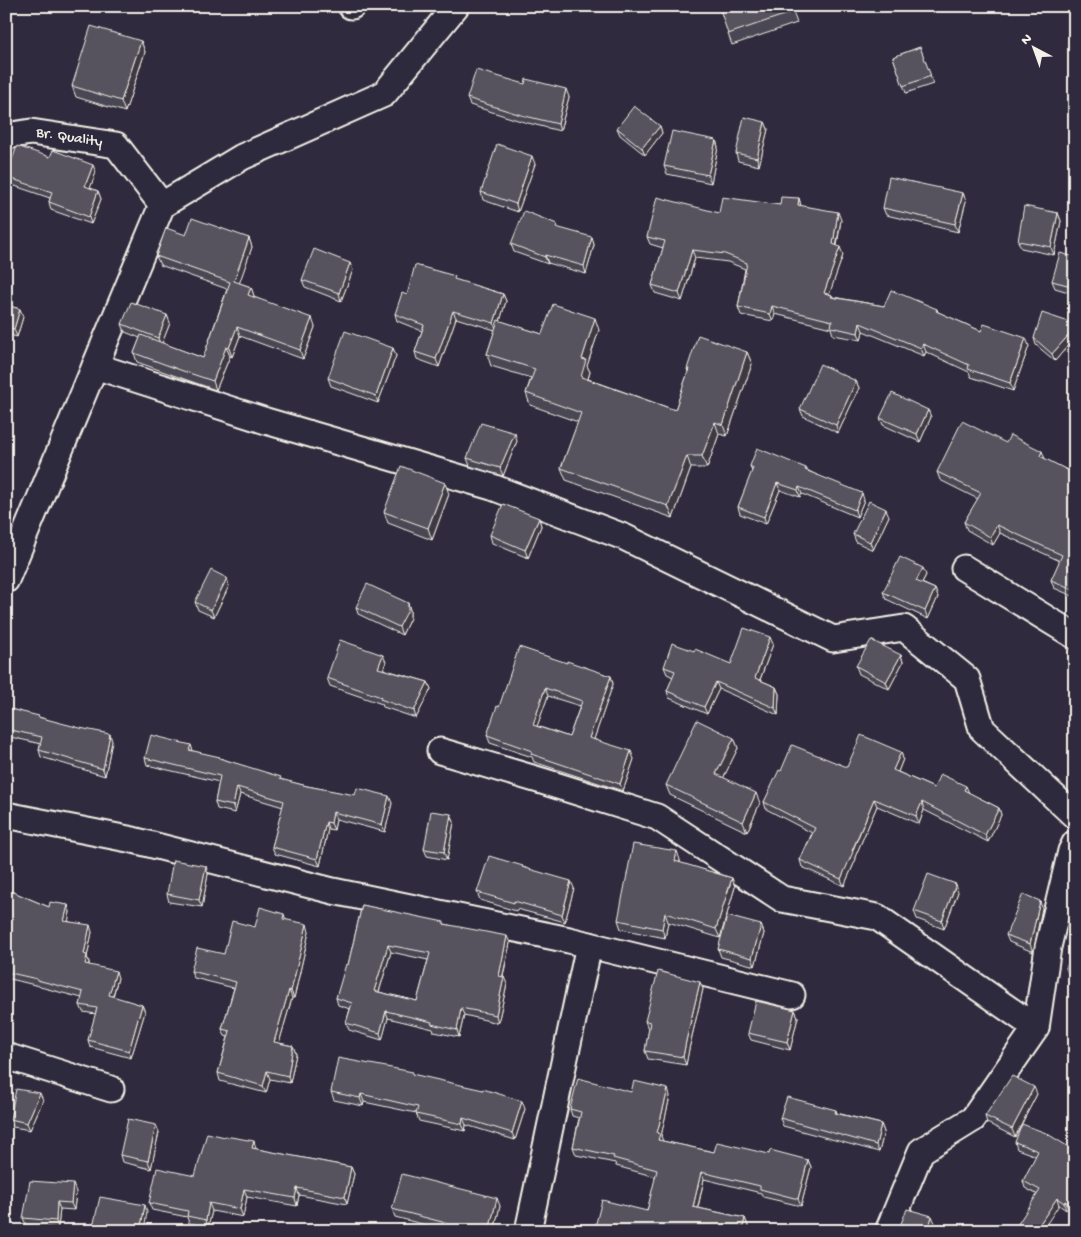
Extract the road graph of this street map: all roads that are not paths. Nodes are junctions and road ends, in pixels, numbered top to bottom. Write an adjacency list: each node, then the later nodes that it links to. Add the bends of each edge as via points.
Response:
1 (456, 6): 3 (street, via 384,94 242,157)
2 (6, 136): 3 (street, Br. Quality, via 32,132 116,145)
3 (162, 205): 4 (street)
4 (95, 366): 6 (street); 10 (street, via 266,421 492,486 624,537 833,639 904,628 968,679 982,729)
5 (964, 568): 7 (street)
6 (6, 580)
7 (1075, 636)
8 (440, 751): 14 (street, via 657,817 782,899 877,917)
9 (6, 815): 12 (street, via 133,840 333,891)
10 (1075, 816)
11 (1075, 843): 14 (street, via 1048,947)
12 (589, 945): 13 (street); 17 (street)
13 (792, 995)
14 (1036, 1028): 18 (street, via 973,1119 921,1151)
15 (6, 1056): 16 (street)
16 (111, 1089)
17 (528, 1231)
18 (888, 1231)

